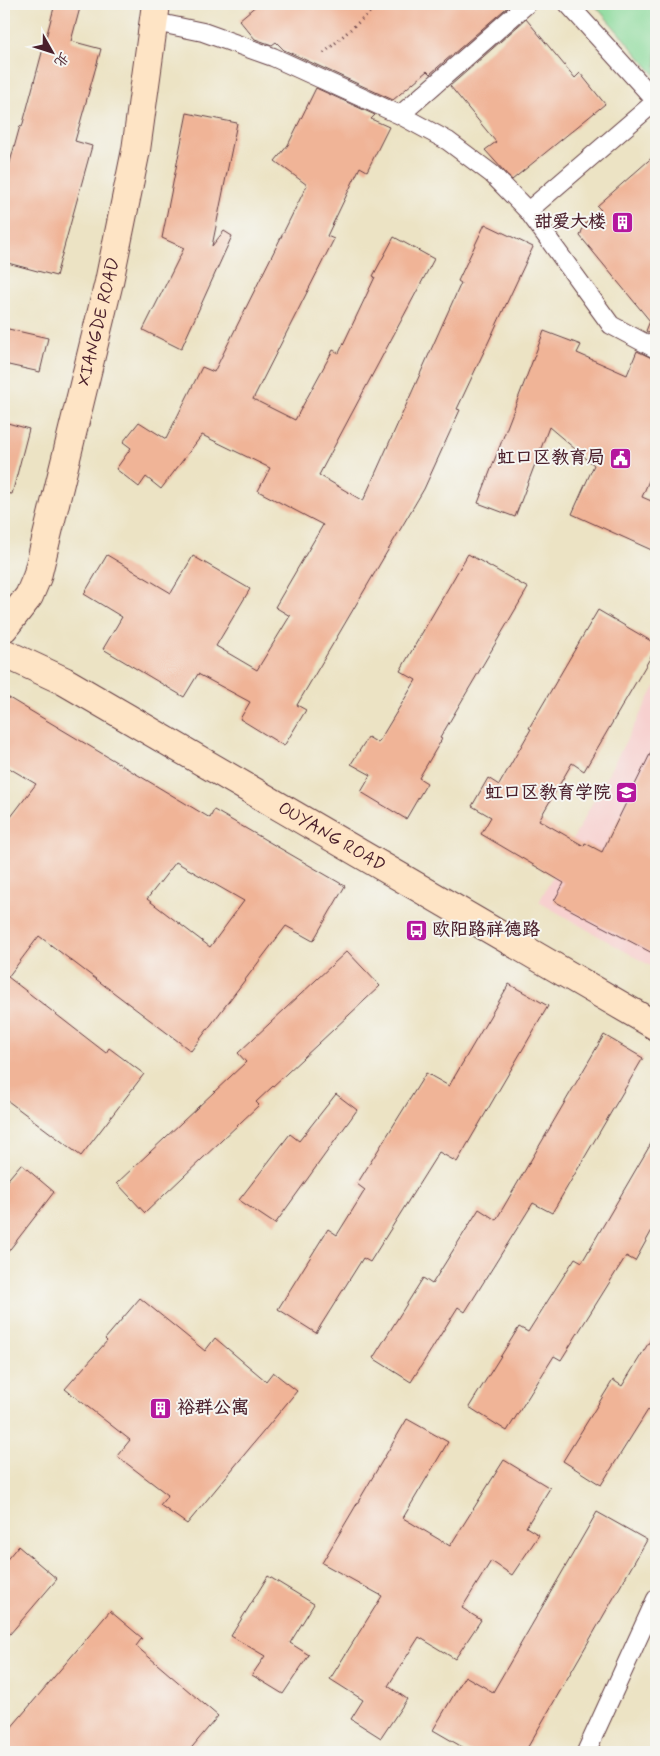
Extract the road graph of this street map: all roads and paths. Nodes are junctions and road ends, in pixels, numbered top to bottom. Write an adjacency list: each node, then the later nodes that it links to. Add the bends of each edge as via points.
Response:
1 (379, 4): 5 (path)
2 (527, 4): 7 (lane)
3 (568, 4): 6 (lane)
4 (155, 13): 5 (lane, via 273,57); 10 (street, XIANGDE ROAD, via 136,150 109,282 39,567 29,596)
5 (303, 72): 7 (lane)
6 (656, 101): 8 (lane)
7 (400, 115): 8 (lane, via 448,141 492,174)
8 (528, 211): 9 (lane, via 611,326)
9 (656, 349)
10 (4, 628)
11 (4, 653): 12 (street, OUYANG ROAD, via 64,681)
12 (656, 1026)
13 (656, 1599): 14 (lane)
14 (649, 1631): 15 (lane)
15 (586, 1752)

